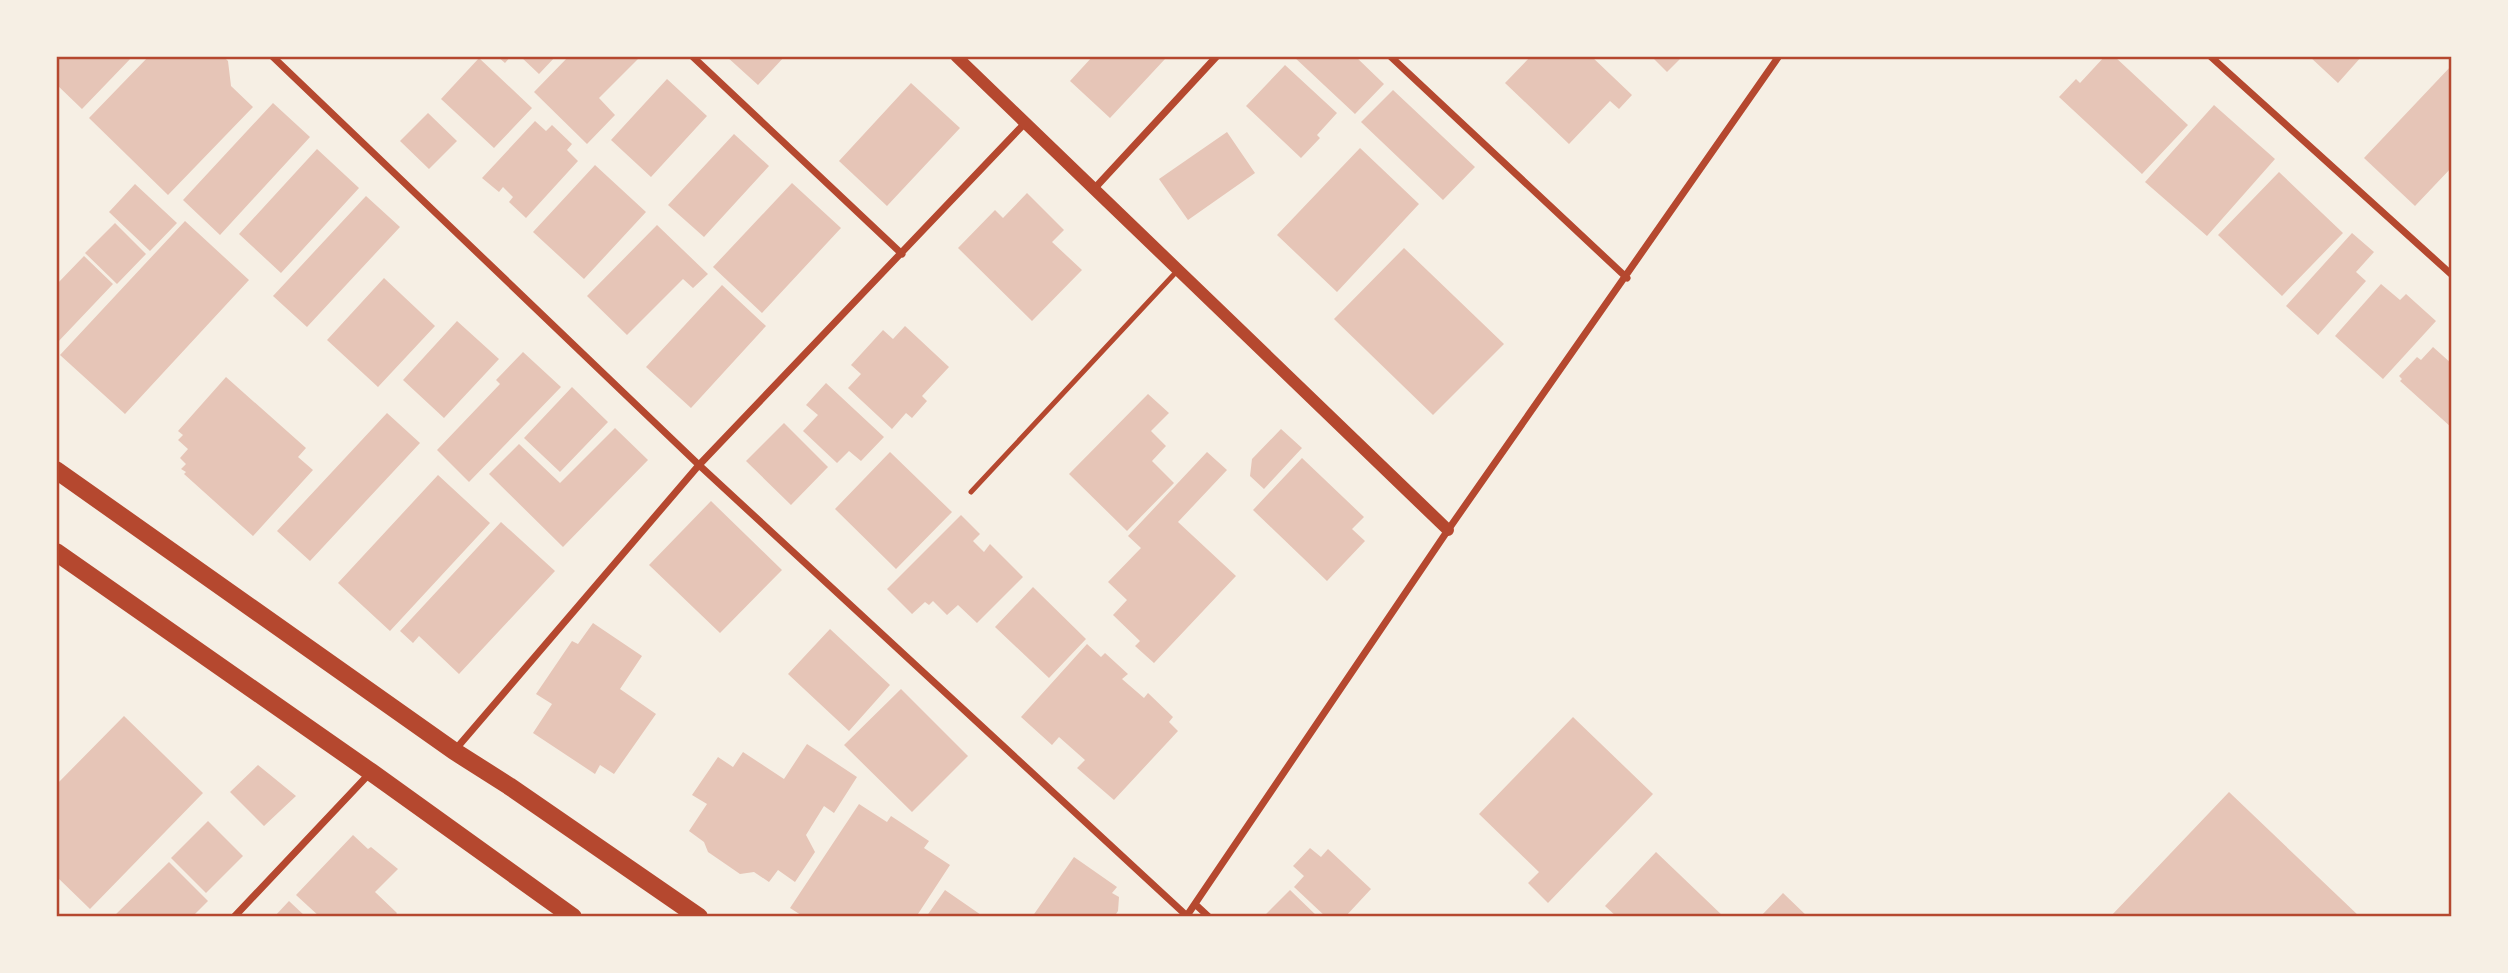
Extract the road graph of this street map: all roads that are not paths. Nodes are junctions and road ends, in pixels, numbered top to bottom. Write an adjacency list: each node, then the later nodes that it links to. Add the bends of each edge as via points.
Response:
1 (272, 56): 14 (street)
2 (692, 56): 10 (street)
3 (956, 56): 8 (street)
4 (1217, 56): 9 (street)
5 (1390, 56): 13 (street)
6 (1779, 56): 13 (street)
7 (2210, 56): 12 (street)
8 (1026, 122): 9 (street); 10 (street)
9 (1094, 189): 11 (street)
10 (902, 254): 14 (street)
11 (1178, 270): 16 (lane); 17 (street)
12 (2452, 275)
13 (1627, 278): 17 (street)
14 (699, 465): 19 (street); 22 (street)
15 (56, 470): 19 (main road)
16 (971, 492)
17 (1448, 530): 21 (street)
18 (56, 552): 20 (main road)
19 (454, 751): 25 (main road)
20 (371, 772): 23 (street); 24 (main road)
21 (1195, 904): 22 (street); 26 (street)
22 (1186, 916)
23 (234, 917)
24 (573, 917)
25 (699, 917)
26 (1209, 917)

